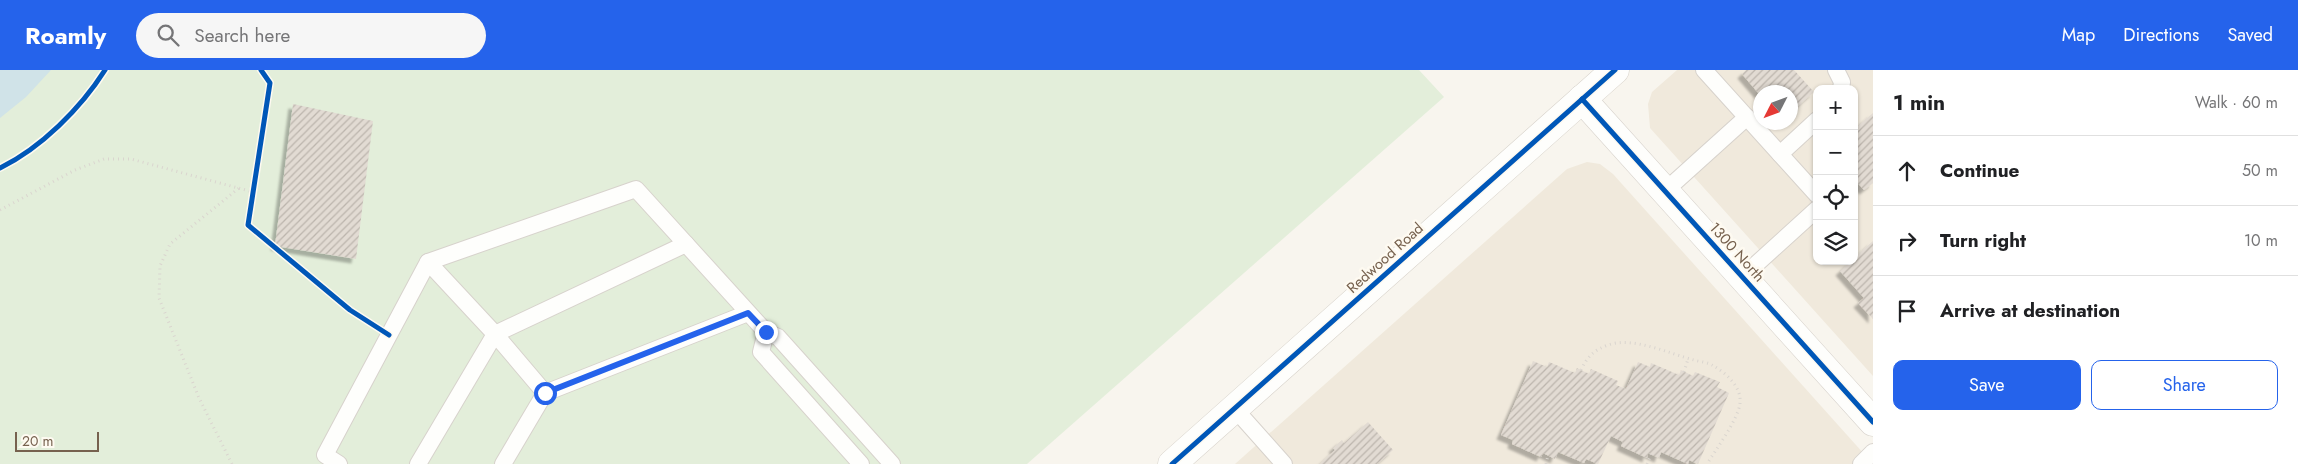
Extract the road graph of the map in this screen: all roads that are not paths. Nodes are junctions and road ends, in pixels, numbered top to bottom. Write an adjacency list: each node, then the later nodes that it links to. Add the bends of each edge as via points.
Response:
1 (1615, 70): 5 (main road, Redwood Road)
2 (1704, 70): 6 (lane)
3 (1836, 70): 4 (lane)
4 (1842, 85)
5 (1582, 99): 9 (main road, 1300 North); 19 (main road, Redwood Road)
6 (1747, 117): 8 (lane); 9 (lane)
7 (1813, 124): 8 (lane)
8 (1780, 154): 10 (lane)
9 (1665, 191): 14 (main road, 1300 North)
10 (1813, 191)
11 (1813, 213): 14 (lane)
12 (686, 244): 13 (lane, via 636,189); 15 (lane); 17 (lane)
13 (428, 262): 17 (lane); 22 (lane, via 325,455)
14 (1742, 276): 20 (main road, 1300 North)
15 (748, 313): 16 (lane); 18 (lane)
16 (766, 332): 25 (lane, via 761,352); 26 (lane, via 778,337)
17 (495, 334): 18 (lane); 23 (lane)
18 (545, 393): 24 (lane)
19 (1235, 409): 27 (main road, Redwood Road); 28 (lane)
20 (1873, 422)
21 (1873, 452): 29 (lane)
22 (339, 464)
23 (418, 464)
24 (504, 464)
25 (861, 464)
26 (892, 464)
27 (1172, 464)
28 (1284, 464)
29 (1861, 464)

